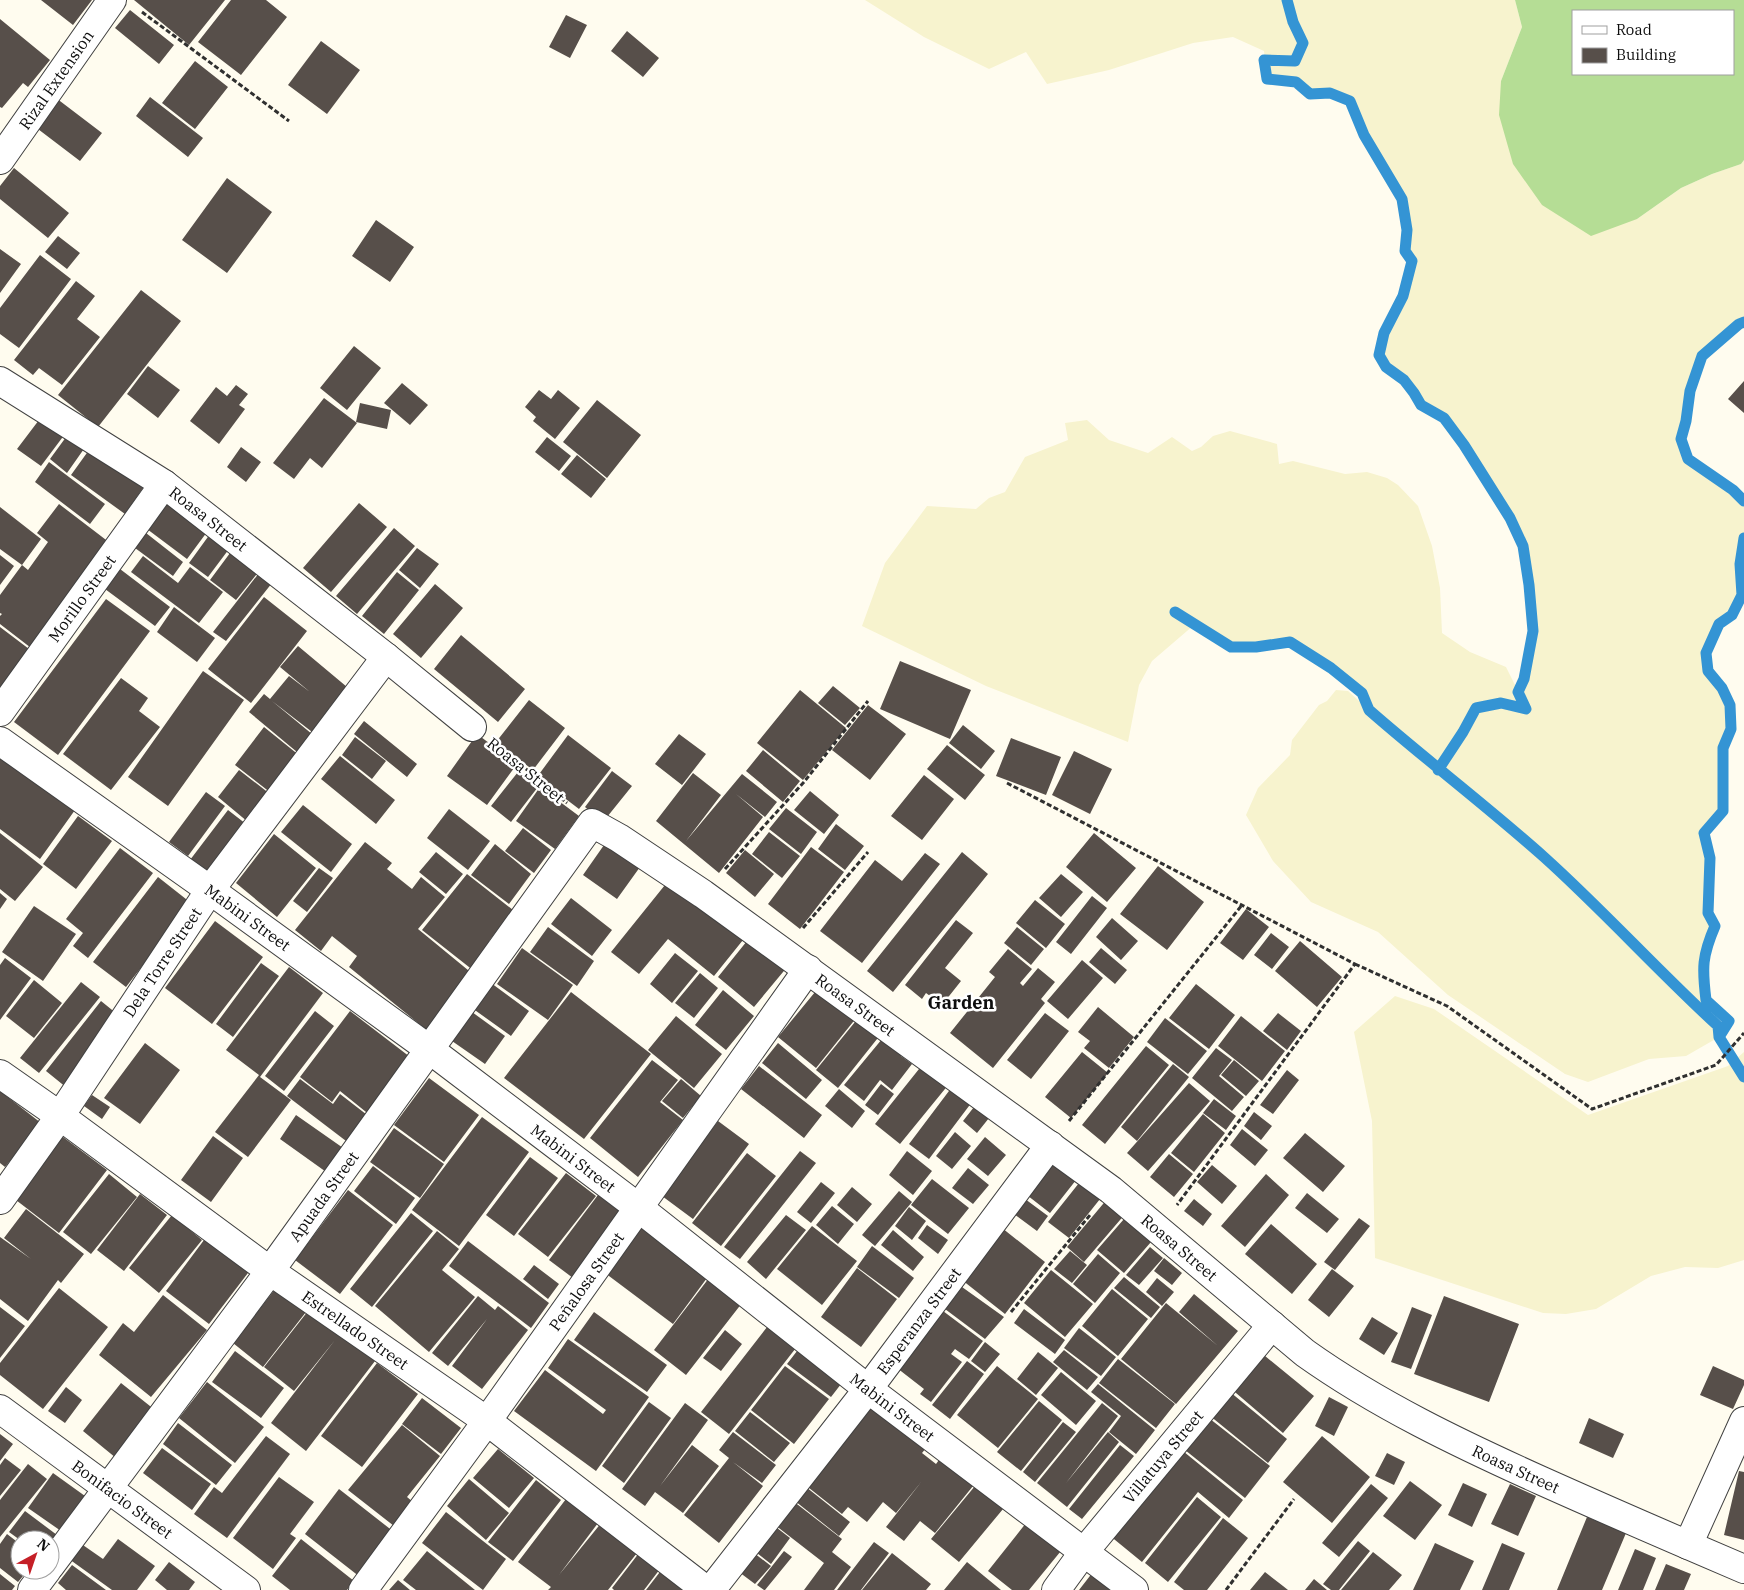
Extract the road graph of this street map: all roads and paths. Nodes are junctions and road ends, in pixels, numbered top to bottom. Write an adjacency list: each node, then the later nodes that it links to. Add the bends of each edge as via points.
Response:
1 (112, 0): 4 (street, Rizal Extension)
2 (141, 12): 3 (path)
3 (289, 121)
4 (0, 160)
5 (0, 381): 6 (street, Roasa Street)
6 (164, 484): 7 (street, Roasa Street); 9 (street, Morillo Street)
7 (386, 657): 10 (street, Roasa Street); 15 (street, Dela Torre Street)
8 (868, 701): 16 (path, via 804,782)
9 (0, 712)
10 (472, 727): 13 (path, Roasa Street)
11 (0, 741): 15 (street, Mabini Street)
12 (1007, 783): 17 (path)
13 (592, 823): 16 (street, Roasa Street); 22 (street, Apuada Street)
14 (868, 852): 18 (path)
15 (210, 890): 22 (street, Mabini Street); 24 (street, Dela Torre Street)
16 (703, 894): 18 (street, Roasa Street)
17 (1242, 905): 19 (path); 25 (path)
18 (783, 951): 20 (street, Roasa Street)
19 (1354, 964): 21 (path, via 1447,1006 1592,1108 1716,1065); 29 (path)
20 (808, 970): 25 (street, Roasa Street); 28 (street, Peñalosa Street)
21 (1744, 1033)
22 (429, 1049): 28 (street, Mabini Street); 30 (street, Apuada Street)
23 (0, 1074): 24 (street, Estrellado Street)
24 (60, 1116): 27 (street, Dela Torre Street); 30 (street, Estrellado Street)
25 (1050, 1145): 26 (street, Roasa Street); 33 (street, Esperanza Street)
26 (1111, 1190): 29 (street, Roasa Street); 31 (path)
27 (0, 1200)
28 (639, 1208): 33 (street, Mabini Street); 35 (street, Peñalosa Street)
29 (1158, 1229): 32 (street, Roasa Street)
30 (270, 1271): 35 (street, Estrellado Street); 37 (street, Apuada Street)
31 (1011, 1312)
32 (1272, 1325): 39 (street, Roasa Street, via 1331,1371 1476,1452); 41 (street, Villatuya Street)
33 (868, 1389): 41 (street, Mabini Street); 46 (street, Esperanza Street)
34 (0, 1409): 37 (street, Bonifacio Street)
35 (487, 1421): 44 (street, Peñalosa Street); 45 (street, Estrellado Street)
36 (1744, 1421): 39 (street)
37 (108, 1489): 40 (street, Apuada Street); 43 (street, Bonifacio Street)
38 (1294, 1499): 49 (path)
39 (1688, 1545): 42 (street, Roasa Street)
40 (60, 1553)
41 (1083, 1553): 47 (street, Villatuya Street); 48 (street, Mabini Street)
42 (1744, 1569)
43 (246, 1590)
44 (363, 1590)
45 (706, 1590)
46 (711, 1590)
47 (1056, 1590)
48 (1134, 1590)
49 (1226, 1590)

